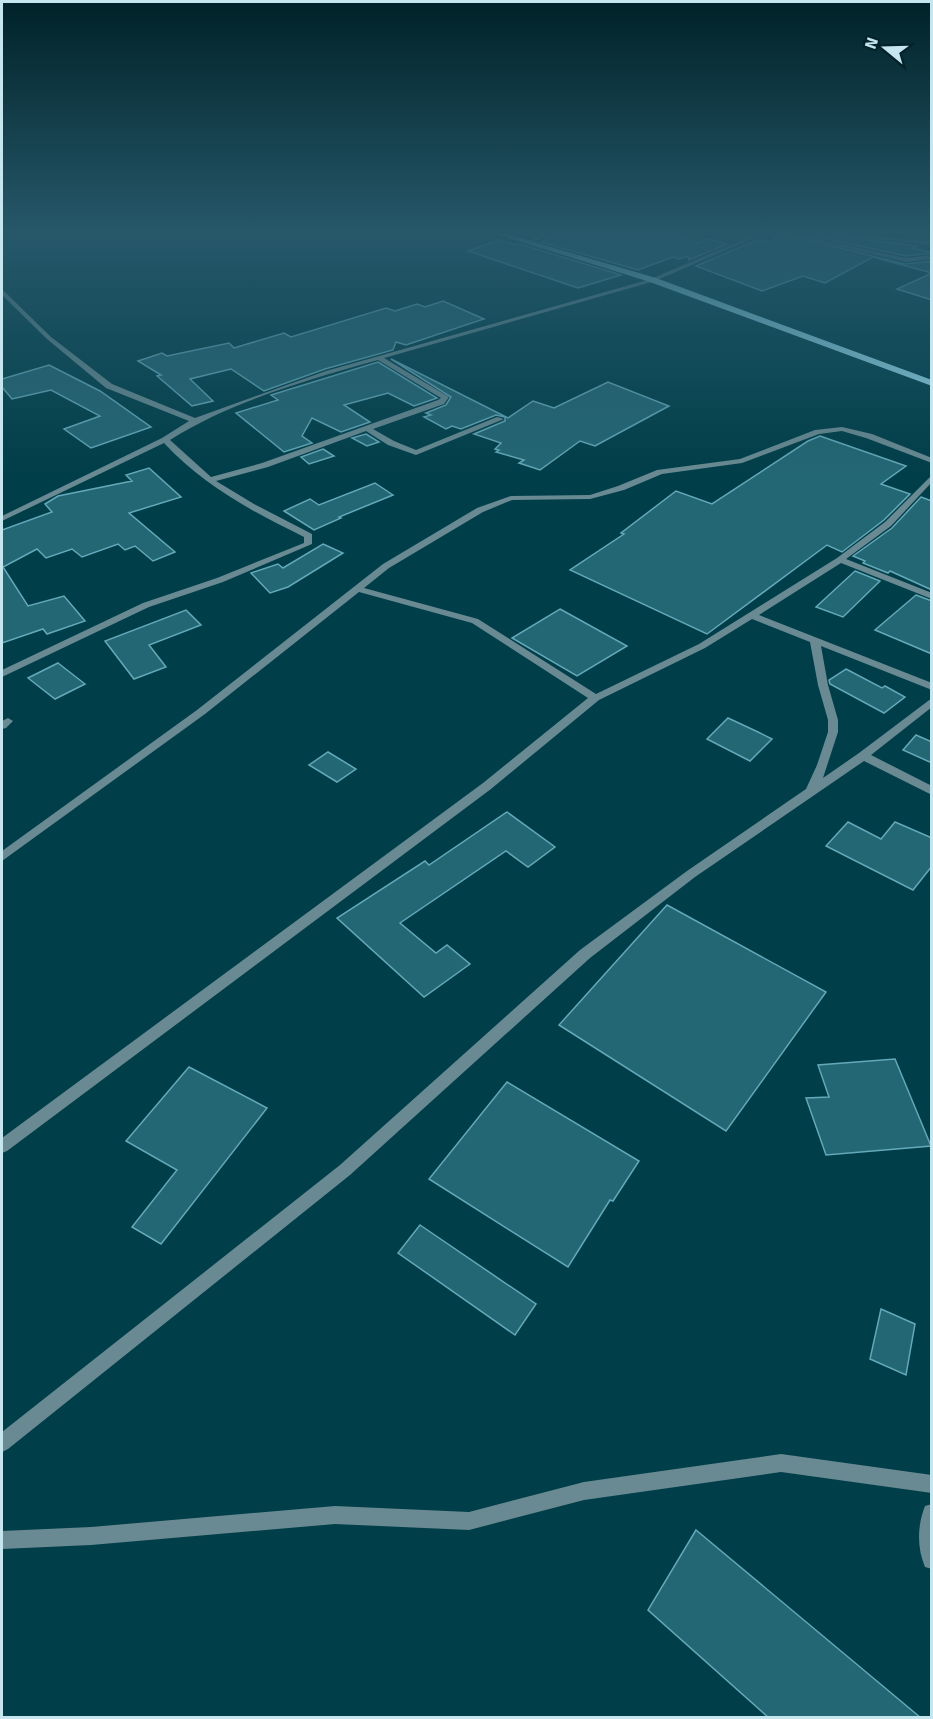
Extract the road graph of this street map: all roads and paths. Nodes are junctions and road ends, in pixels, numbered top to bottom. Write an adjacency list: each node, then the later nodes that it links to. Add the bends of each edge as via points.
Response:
1 (25, 314): 7 (street, via 109,386)
2 (532, 314): 4 (street)
3 (745, 314): 5 (main road)
4 (379, 358): 7 (street, via 328,372); 8 (street, via 445,397 441,402)
5 (932, 383)
6 (500, 419): 8 (street, via 416,453)
7 (195, 421): 9 (street)
8 (368, 429): 12 (street)
9 (165, 440): 12 (street); 13 (street)
10 (932, 461): 15 (street, via 869,436 830,430 742,461 660,472 590,497 511,498 428,539)
11 (932, 477): 14 (street, via 888,524)
12 (210, 480): 19 (street, via 309,536 308,544 146,605)
13 (2, 519)
14 (840, 560): 16 (street); 17 (street)
15 (358, 589): 21 (street, via 475,621); 26 (street, via 201,712)
16 (932, 596)
17 (754, 616): 18 (street); 21 (street)
18 (815, 642): 20 (street); 25 (street, via 833,720 823,765)
19 (2, 674)
20 (932, 687)
21 (595, 698): 27 (street, via 487,786)
22 (932, 701): 23 (street)
23 (863, 756): 24 (street); 25 (street)
24 (932, 791)
25 (809, 795): 28 (street, via 691,874 585,954 345,1170)
26 (2, 857)
27 (2, 1146)
28 (2, 1443)
29 (932, 1484): 31 (street, via 781,1463 584,1491 469,1521 334,1515)
30 (932, 1513): 32 (street, via 928,1543)
31 (2, 1540)
32 (932, 1560)

